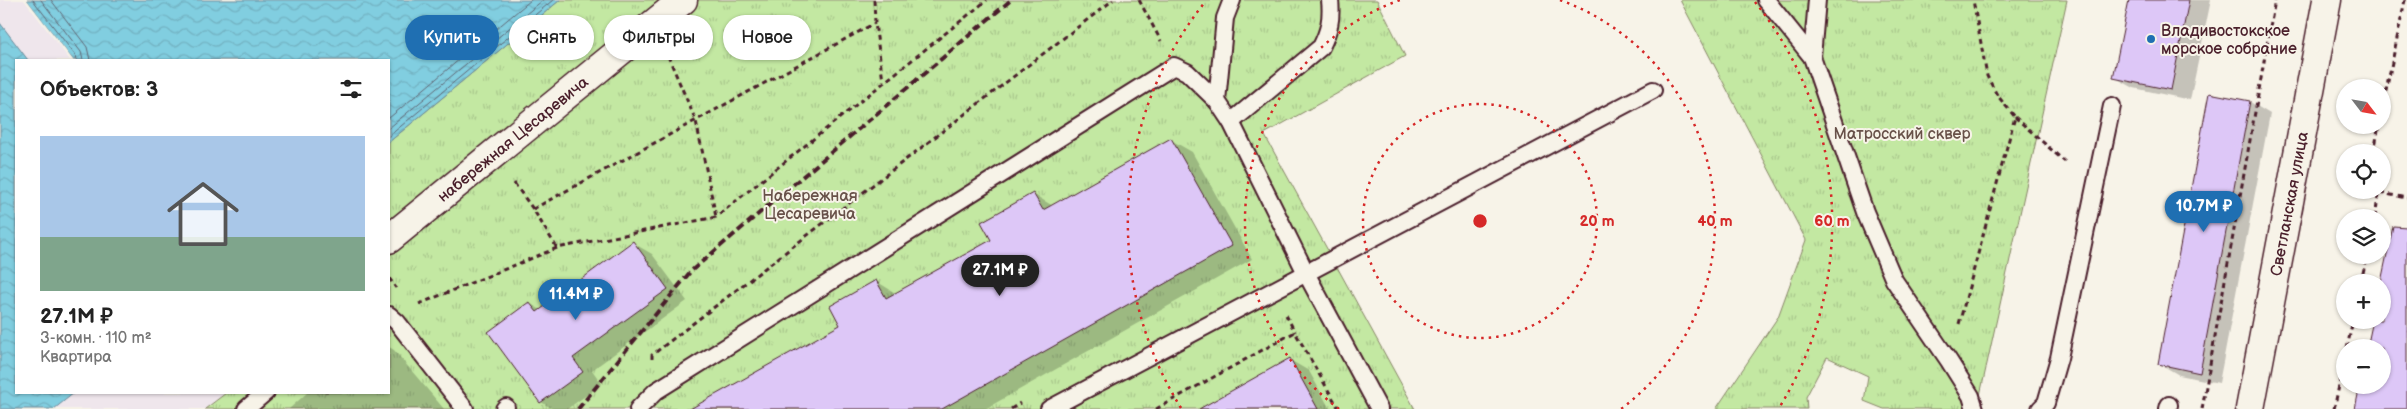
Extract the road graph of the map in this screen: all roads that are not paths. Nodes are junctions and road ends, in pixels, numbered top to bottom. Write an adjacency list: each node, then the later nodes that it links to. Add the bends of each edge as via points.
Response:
1 (683, 0): 12 (main road, набережная Цесаревича)
2 (1232, 0): 9 (lane, via 1225,18)
3 (1330, 0): 11 (lane, via 1332,16 1321,47)
4 (1766, 0): 7 (lane)
5 (1817, 0): 7 (lane)
6 (2327, 0): 23 (main road, Светланская улица)
7 (1812, 57): 21 (lane, via 1865,212 1894,280 1971,396)
8 (1653, 90): 13 (lane)
9 (1217, 101): 11 (lane); 18 (lane, via 1187,72 1174,66 656,390)
10 (2112, 106): 22 (lane, via 2059,358 2046,403)
11 (1231, 122): 13 (lane)
12 (390, 238)
13 (1306, 273): 19 (lane); 20 (lane)
14 (390, 316): 17 (lane)
15 (264, 394): 16 (lane)
16 (246, 409)
17 (465, 409)
18 (638, 409)
19 (1049, 409)
20 (1379, 409)
21 (1974, 409)
22 (2040, 409)
23 (2250, 409)

